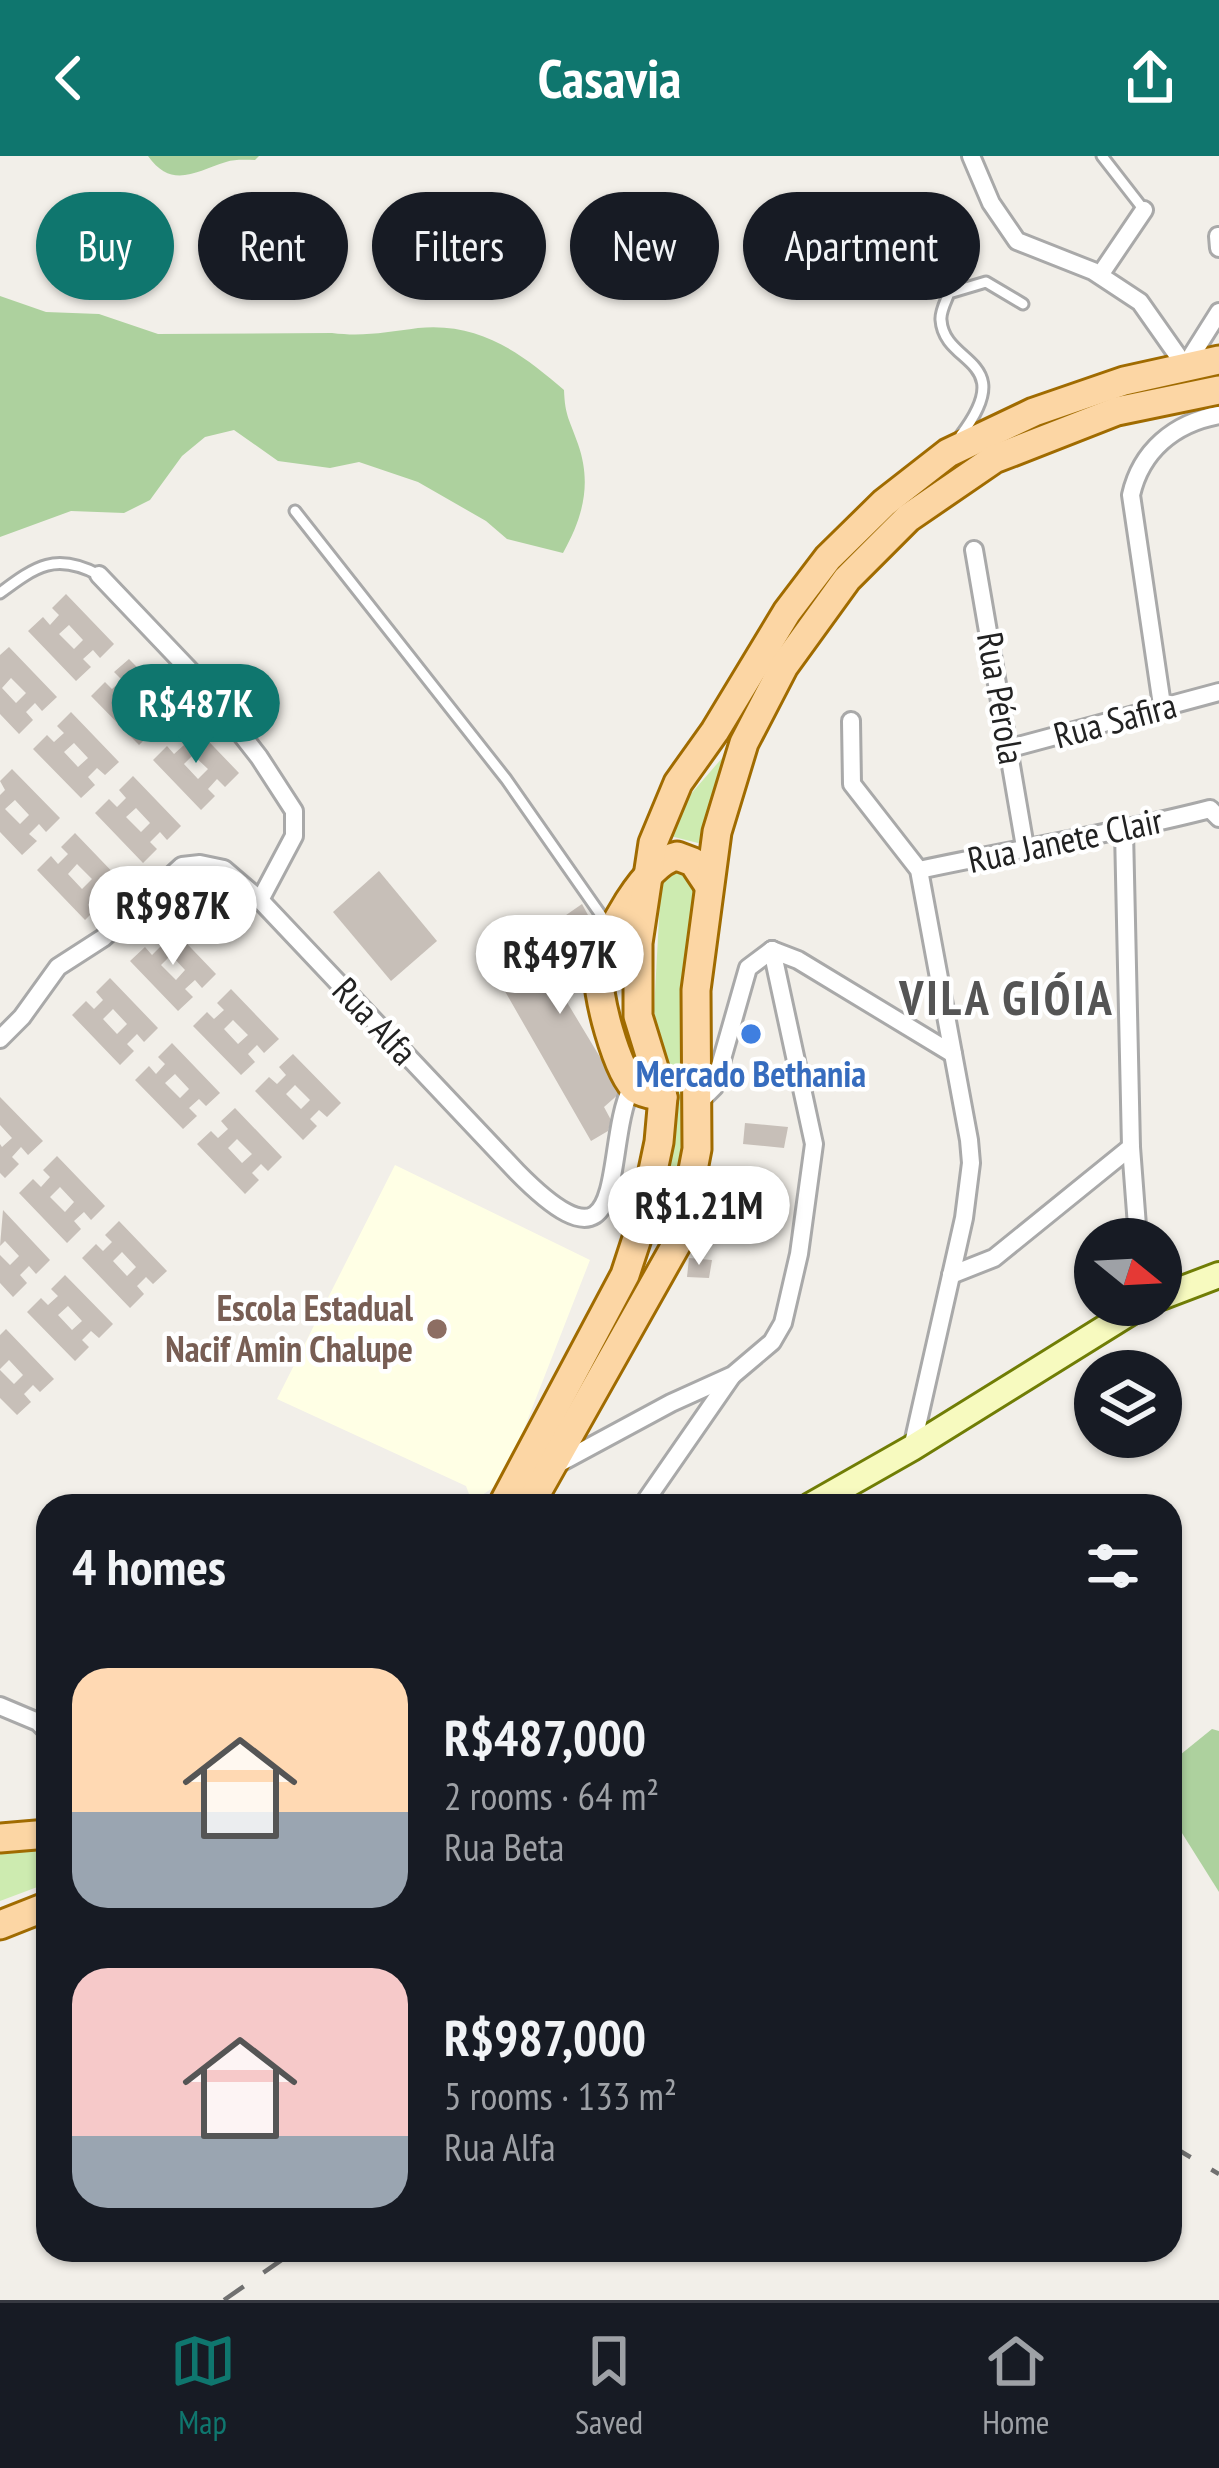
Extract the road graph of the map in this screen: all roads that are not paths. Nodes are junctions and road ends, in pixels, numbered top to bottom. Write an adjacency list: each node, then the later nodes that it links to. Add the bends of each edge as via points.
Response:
1 (971, 156): 6 (street, via 1017,241)
2 (1102, 156): 3 (lane)
3 (1144, 210): 6 (street)
4 (1218, 236): 5 (street)
5 (1219, 248)
6 (1100, 275): 10 (street, via 1140,302)
7 (1023, 304): 12 (lane, via 986,282 949,293 940,318 946,337 974,362 981,391 980,408)
8 (1219, 312): 10 (street)
9 (1219, 360): 10 (main road)
10 (1185, 365): 12 (main road, via 1034,412)
11 (1209, 404): 18 (street, via 1158,443 1130,495); 26 (main road, via 1117,411 994,459 908,518 847,579 784,666 744,743)
12 (948, 453): 25 (main road, via 856,530 787,612 669,800)
13 (295, 511): 28 (lane, via 506,778)
14 (974, 550): 20 (street, Rua Pérola)
15 (98, 575): 16 (lane, via 57,562); 27 (street, via 198,679 294,811 294,836)
16 (0, 593)
17 (1219, 692): 18 (street, Rua Safira)
18 (1162, 705): 20 (street, Rua Safira)
19 (851, 721): 24 (street, via 852,784)
20 (1011, 748): 23 (street, Rua Pérola)
21 (1214, 813): 22 (street, Rua Janete Clair)
22 (1124, 831): 23 (street, Rua Janete Clair); 37 (street)
23 (1025, 847): 24 (street, Rua Janete Clair)
24 (919, 871): 33 (street)
25 (650, 872): 26 (main road, via 677,856 693,862); 28 (main road); 32 (main road, via 636,978)
26 (709, 886): 36 (main road, via 693,1046)
27 (260, 900): 31 (street, Rua Alfa, via 224,869 182,866 58,967); 34 (street, Rua Alfa, via 559,1210 583,1217 604,1208)
28 (612, 932): 30 (main road, via 599,966)
29 (772, 950): 33 (street); 36 (street, via 748,968 715,1087); 45 (street, via 814,1159 783,1323)
30 (604, 1010): 32 (main road); 34 (main road)
31 (0, 1039)
32 (649, 1050): 35 (main road)
33 (953, 1054): 41 (street, via 971,1163)
34 (632, 1086): 35 (main road)
35 (663, 1096): 39 (main road)
36 (698, 1103): 40 (main road)
37 (1131, 1147): 38 (street); 41 (street, via 1006,1249)
38 (1136, 1218)
39 (642, 1223): 40 (main road); 48 (main road, via 625,1275)
40 (680, 1238): 47 (main road)
41 (951, 1275): 46 (street)
42 (1219, 1275): 43 (main road)
43 (1182, 1289)
44 (1108, 1326): 46 (main road)
45 (733, 1376): 47 (street); 50 (street)
46 (912, 1448): 51 (main road)
47 (550, 1468): 49 (main road)
48 (508, 1494)
49 (536, 1494)
50 (650, 1494)
51 (831, 1494)
52 (0, 1706): 53 (street)
53 (36, 1721)
54 (36, 1835): 55 (main road)
55 (0, 1838)
56 (36, 1911): 57 (main road)
57 (0, 1925)

